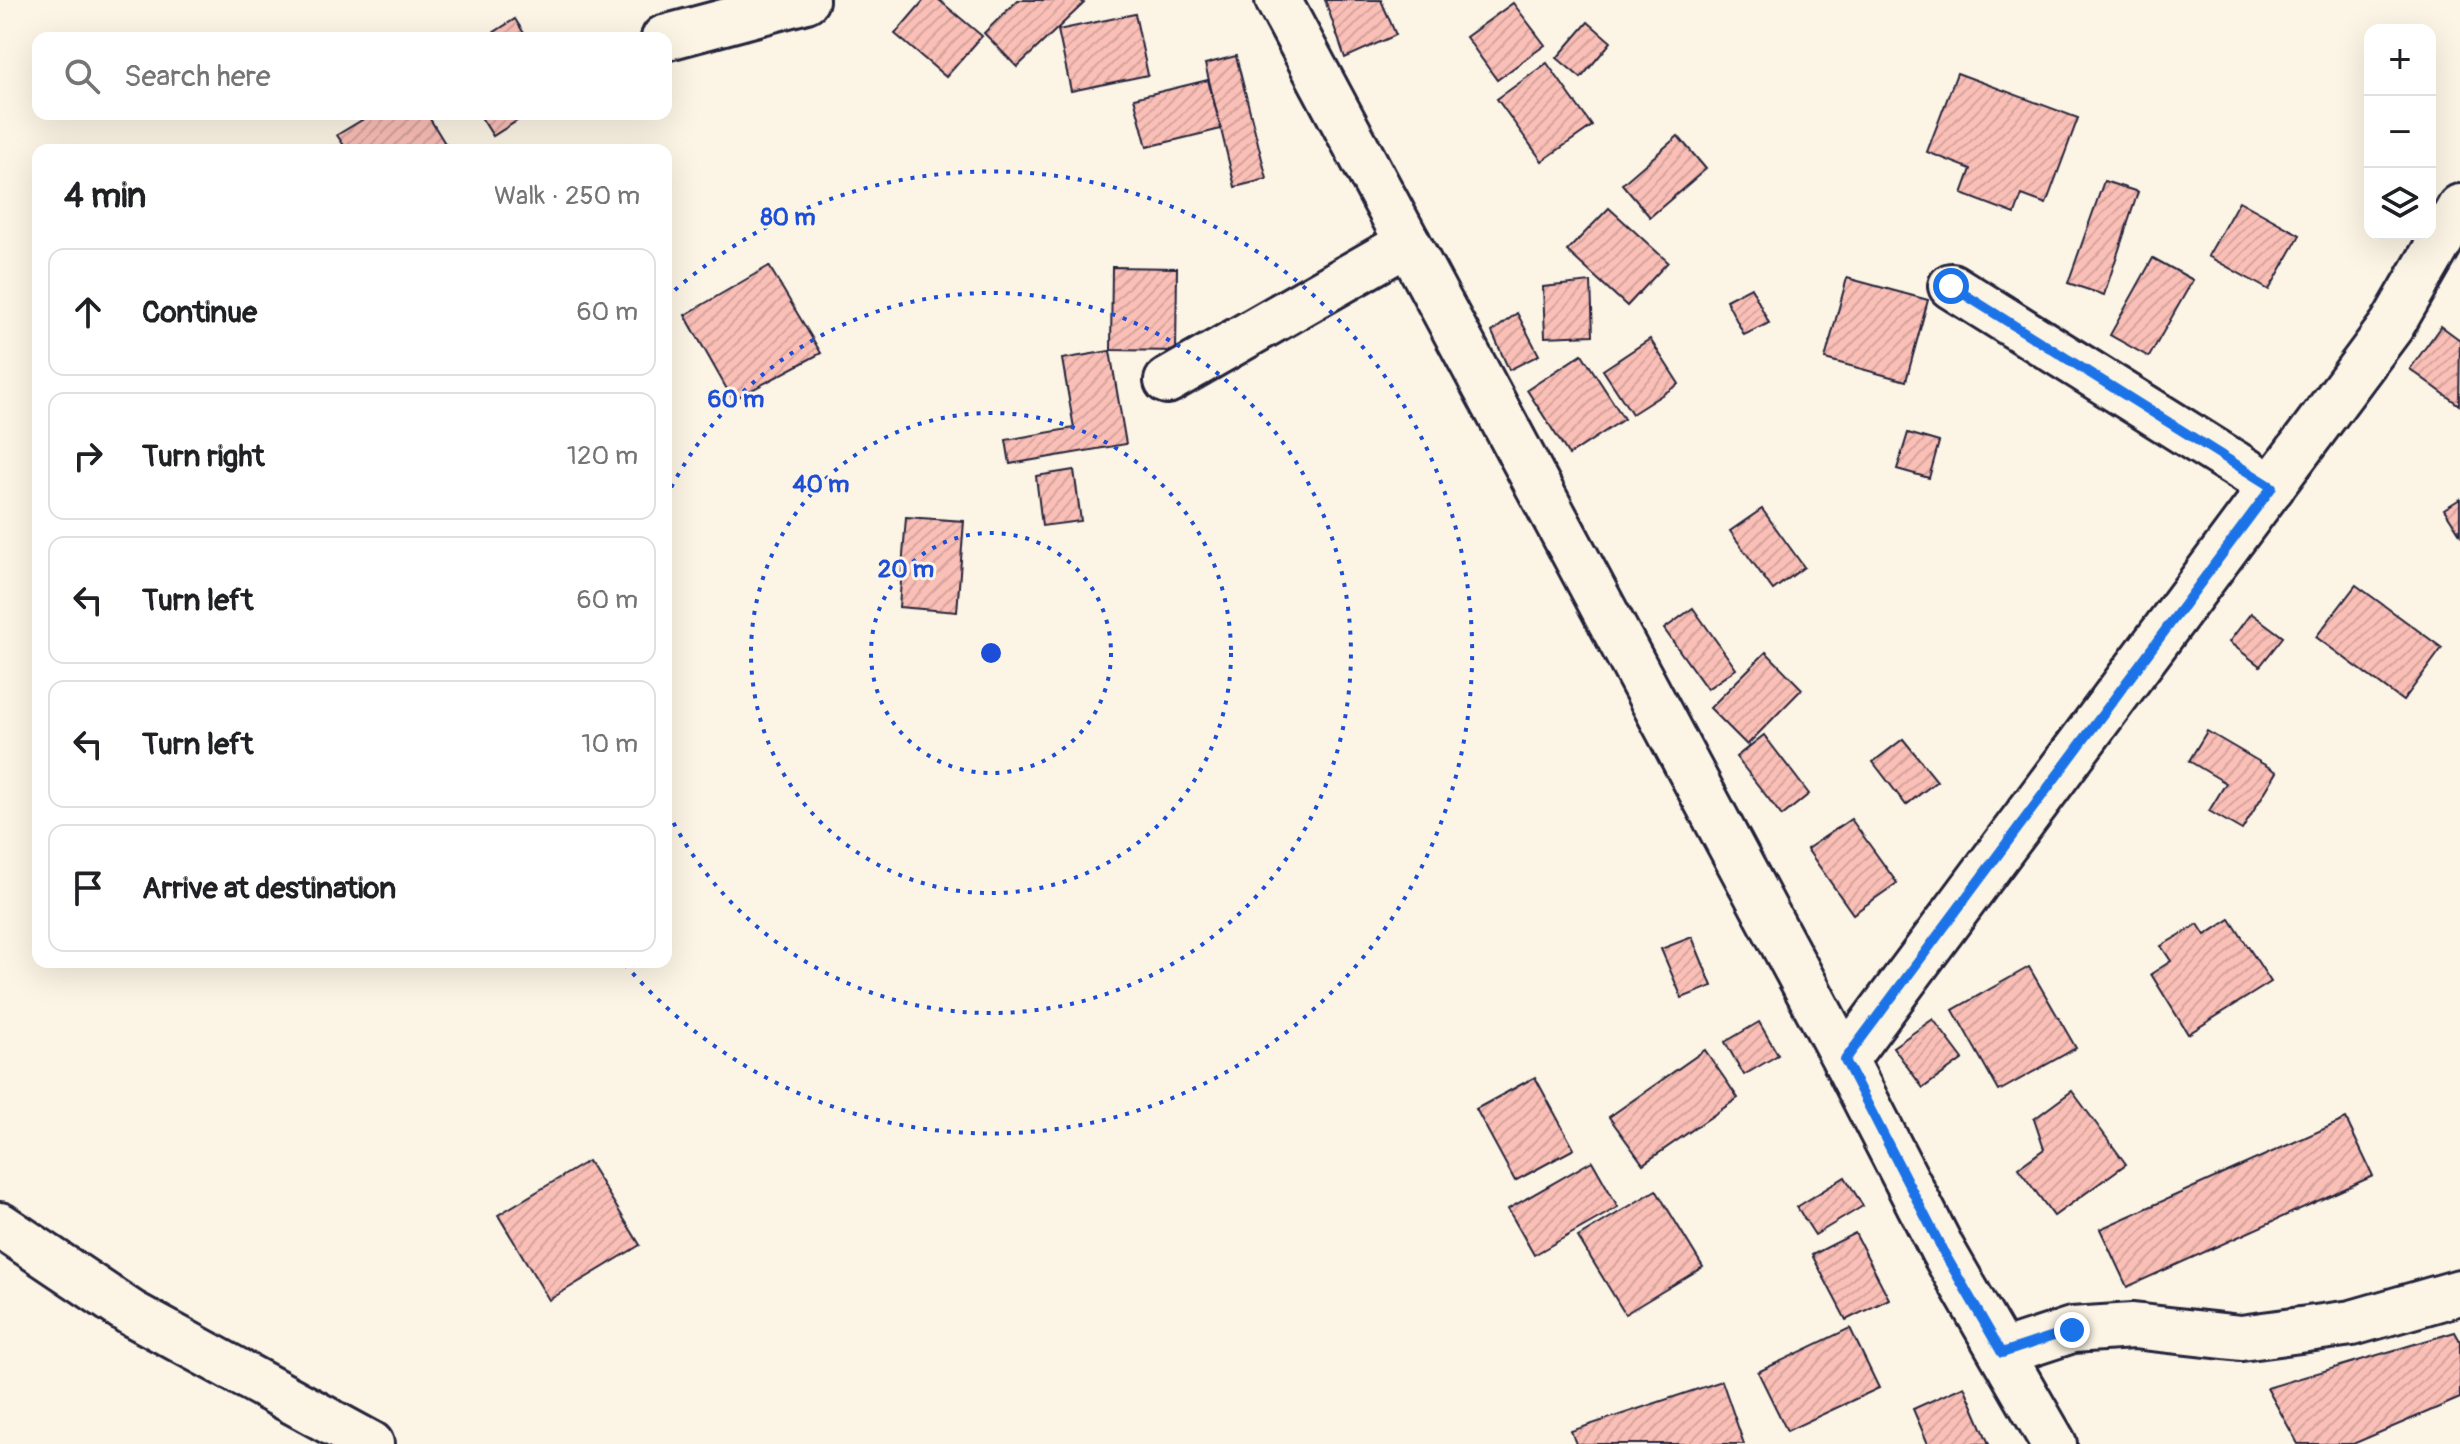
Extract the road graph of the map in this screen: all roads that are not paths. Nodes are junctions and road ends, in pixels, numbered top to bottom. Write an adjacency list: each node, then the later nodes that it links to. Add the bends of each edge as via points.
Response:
1 (806, 0): 3 (street)
2 (1278, 0): 5 (street)
3 (672, 36)
4 (2460, 207): 8 (street, via 2392,325)
5 (1408, 243): 7 (street); 9 (street)
6 (1951, 286): 8 (street)
7 (1167, 381)
8 (2272, 487): 9 (street)
9 (1845, 1060): 12 (street)
10 (0, 1225): 13 (street, via 131,1313)
11 (2460, 1292): 12 (street, via 2352,1323 2241,1338 2133,1326 2072,1330)
12 (2002, 1353): 14 (street)
13 (371, 1444)
14 (2054, 1444)

